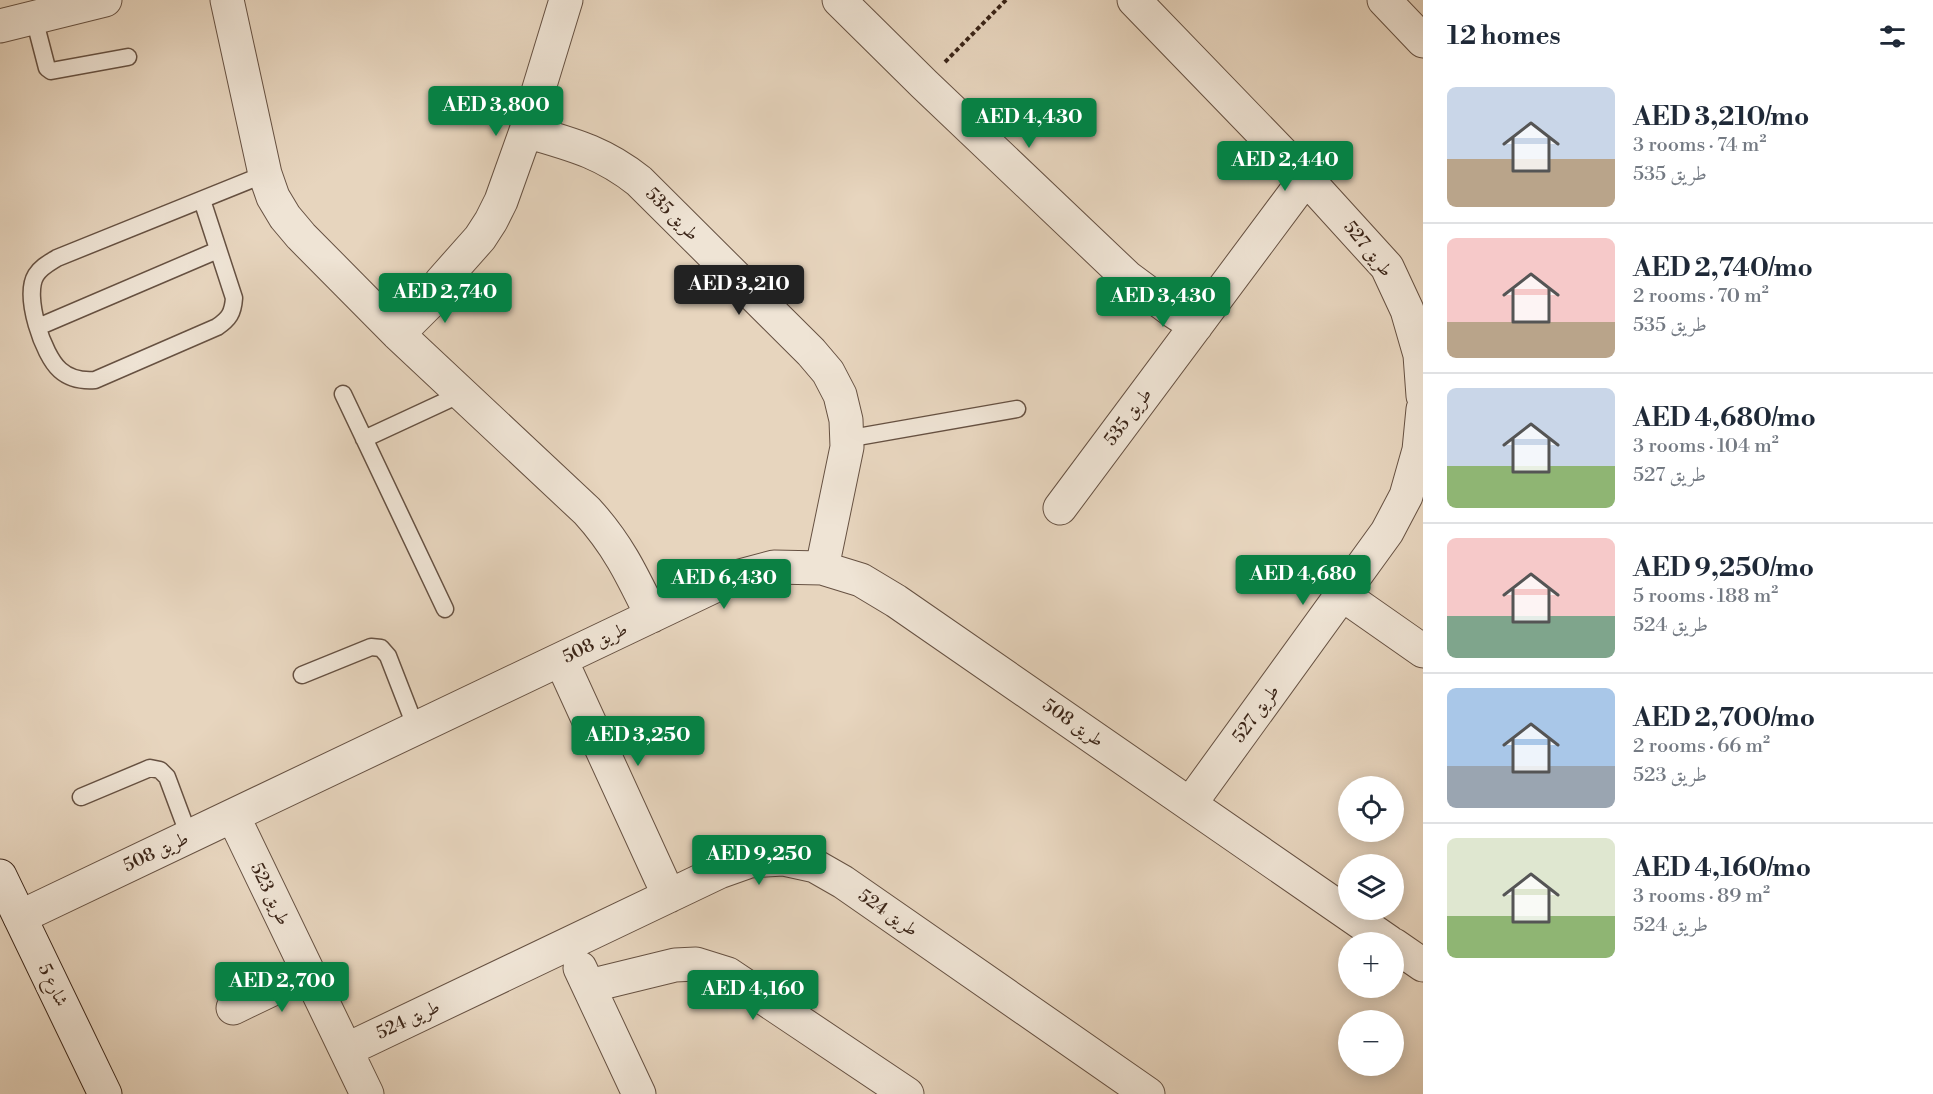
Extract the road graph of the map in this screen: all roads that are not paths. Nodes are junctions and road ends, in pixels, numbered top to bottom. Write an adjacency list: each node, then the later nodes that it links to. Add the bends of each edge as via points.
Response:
1 (105, 0): 7 (street)
2 (227, 0): 12 (street)
3 (566, 0): 11 (street)
4 (839, 0): 16 (street, via 1127,277)
5 (1134, 0): 13 (street, طريق 527)
6 (1384, 0): 9 (street)
7 (34, 18): 8 (street); 10 (lane, via 46,68 51,71)
8 (0, 26)
9 (1423, 41)
10 (128, 57)
11 (526, 131): 18 (street, via 491,221 480,238 441,282 435,297); 25 (street, طريق 535, via 600,155 639,180 828,372 840,395)
12 (266, 174): 14 (lane); 18 (street, via 285,217)
13 (1306, 178): 16 (street, طريق 535); 21 (street, طريق 527, via 1387,267 1407,310 1420,355)
14 (201, 200): 15 (lane); 17 (lane, via 45,265 31,288)
15 (218, 250): 17 (lane); 17 (lane, via 234,298 227,320 95,380 77,379 60,370)
16 (1196, 326): 26 (street, طريق 535)
17 (38, 327)
18 (393, 328): 20 (street)
19 (343, 394): 24 (lane)
20 (461, 394): 24 (lane); 30 (street, via 603,529)
21 (1423, 396)
22 (1423, 409): 28 (street, طريق 527, via 1419,450 1406,496 1387,532)
23 (1017, 410): 25 (lane)
24 (364, 439): 29 (lane)
25 (846, 439): 27 (street, طريق 535)
26 (1060, 508)
27 (822, 568): 30 (street, طريق 508, via 774,567 729,579); 36 (street, طريق 508, via 861,580 896,601)
28 (1343, 595): 31 (street); 36 (street, طريق 527)
29 (445, 609)
30 (652, 616): 32 (street, طريق 508)
31 (1423, 651)
32 (561, 660): 34 (street, طريق 508); 39 (street)
33 (302, 675): 34 (lane, via 371,647 381,648 388,656)
34 (416, 728): 37 (street, طريق 508)
35 (81, 797): 38 (lane, via 150,768 160,770 167,777)
36 (1190, 804): 41 (street, طريق 508)
37 (233, 816): 38 (street, طريق 508); 45 (street, طريق 523)
38 (189, 836): 40 (street, طريق 508)
39 (669, 896): 42 (street, طريق 524); 49 (street, طريق 524, via 750,861 783,859 815,866 843,882)
40 (9, 907): 50 (street, شارع 5)
41 (1375, 932)
42 (568, 945): 46 (street); 48 (street, طريق 524)
43 (1404, 952): 44 (street)
44 (1423, 965)
45 (308, 972): 47 (street); 48 (street, طريق 523)
46 (589, 986): 52 (street); 53 (street, via 675,965 696,964 728,974)
47 (233, 1008)
48 (346, 1050): 51 (street, طريق 523)
49 (1113, 1084): 54 (street, طريق 524)
50 (105, 1094)
51 (367, 1094)
52 (639, 1094)
53 (907, 1094)
54 (1148, 1094)

